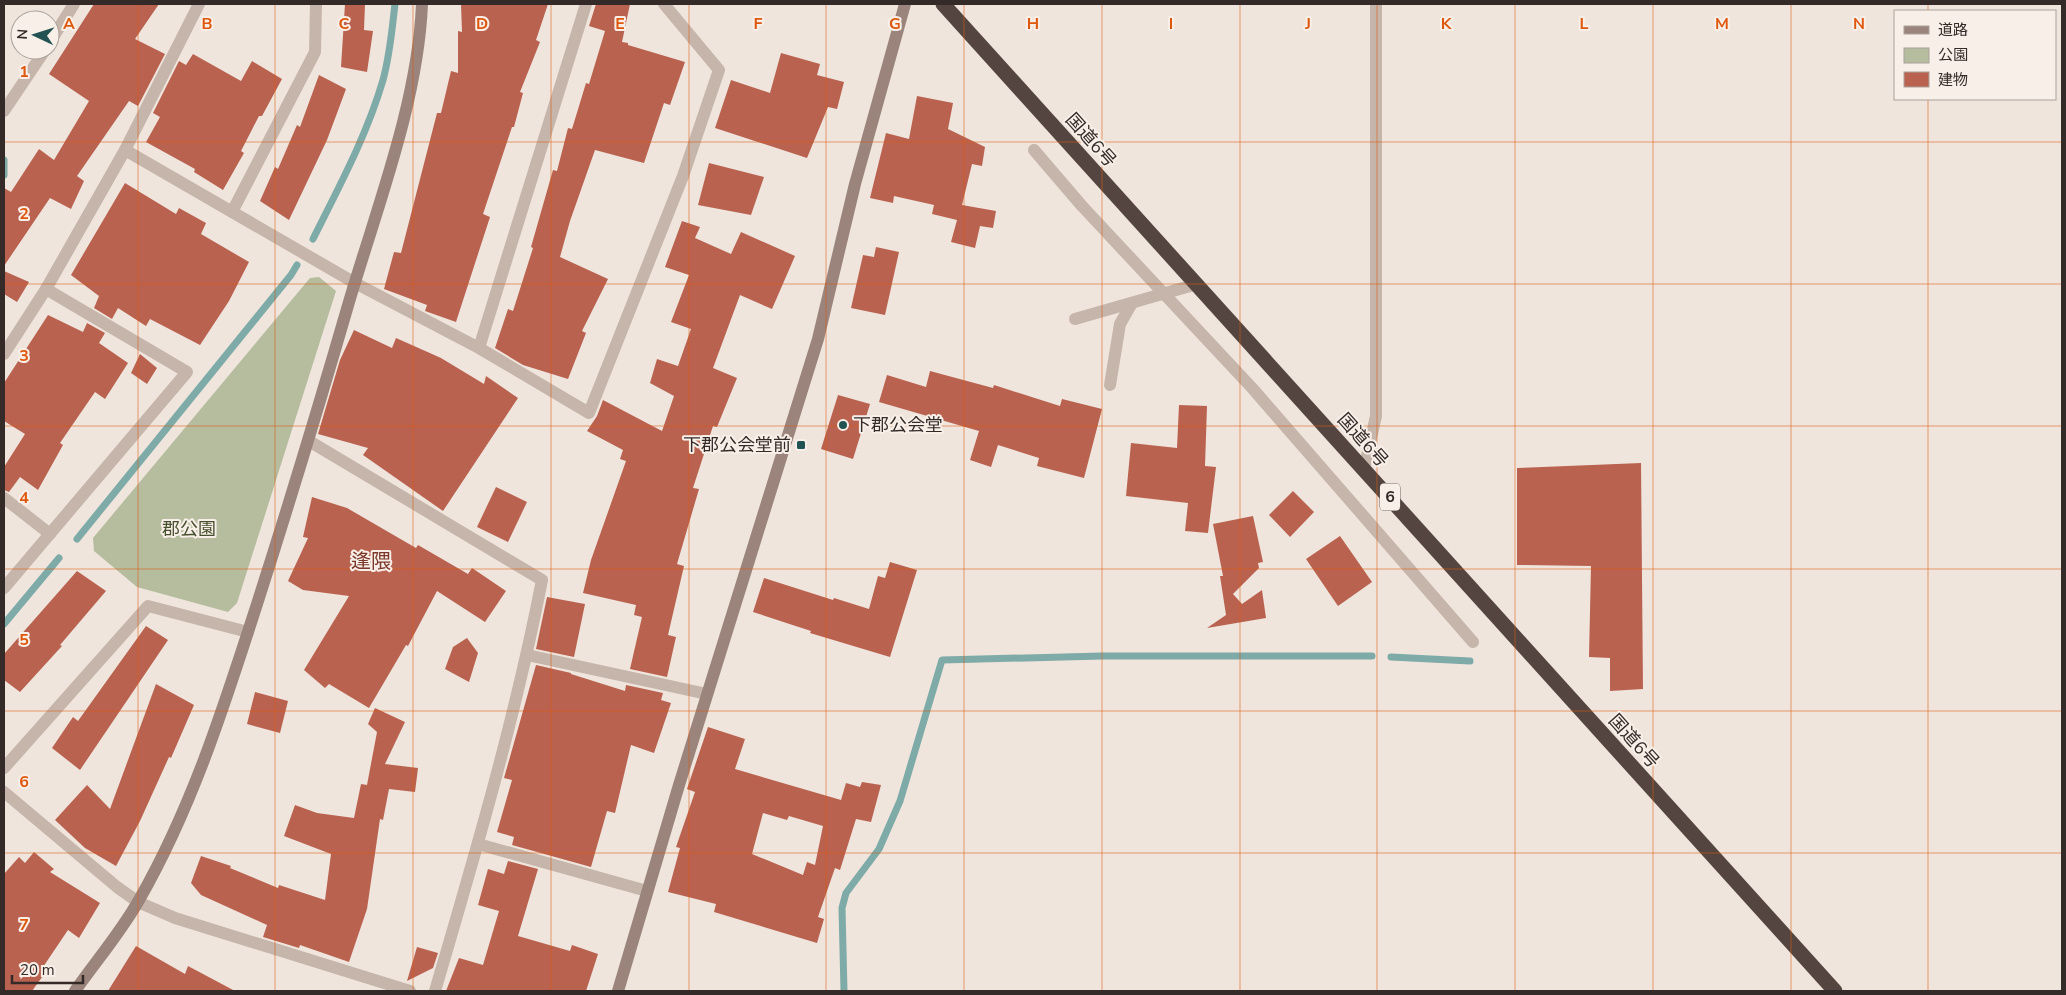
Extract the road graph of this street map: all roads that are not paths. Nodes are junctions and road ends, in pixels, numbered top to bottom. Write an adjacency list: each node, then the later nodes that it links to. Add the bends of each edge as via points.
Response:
1 (74, 4): 10 (street)
2 (200, 4): 13 (street)
3 (316, 4): 15 (street, via 315,52)
4 (422, 4): 16 (street, via 414,73)
5 (586, 4): 22 (street)
6 (664, 4): 22 (street, via 719,70 683,176 589,413)
7 (905, 4): 33 (street, via 855,184 818,339)
8 (943, 4): 17 (highway, 国道6号 / 6)
9 (1376, 4): 26 (street, via 1376,416)
10 (60, 26)
11 (38, 60): 12 (street)
12 (4, 111)
13 (126, 150): 15 (street); 18 (street)
14 (1034, 150): 19 (street)
15 (232, 212): 16 (street)
16 (355, 282): 22 (street); 25 (street)
17 (1198, 284): 19 (street); 26 (highway, 国道6号 / 6)
18 (46, 289): 23 (street); 28 (street, via 186,372)
19 (1163, 294): 20 (street); 31 (street, via 1253,389)
20 (1132, 303): 21 (street); 24 (street, via 1120,324)
21 (1075, 318)
22 (479, 348)
23 (4, 354)
24 (1110, 385)
25 (309, 441): 30 (street); 32 (street, via 542,580)
26 (1364, 469): 43 (highway, 国道6号 / 6)
27 (4, 498): 28 (street)
28 (50, 534): 29 (street)
29 (4, 588)
30 (248, 632): 34 (street, via 148,606); 38 (street, via 204,762)
31 (1473, 642)
32 (527, 655): 33 (street); 36 (street)
33 (707, 694): 37 (street)
34 (4, 768)
35 (4, 792): 38 (street)
36 (478, 844): 37 (street); 41 (street)
37 (647, 891): 42 (street)
38 (138, 902): 39 (street); 40 (street, via 175,918)
39 (75, 991)
40 (410, 991)
41 (435, 991)
42 (618, 991)
43 (1835, 991)

